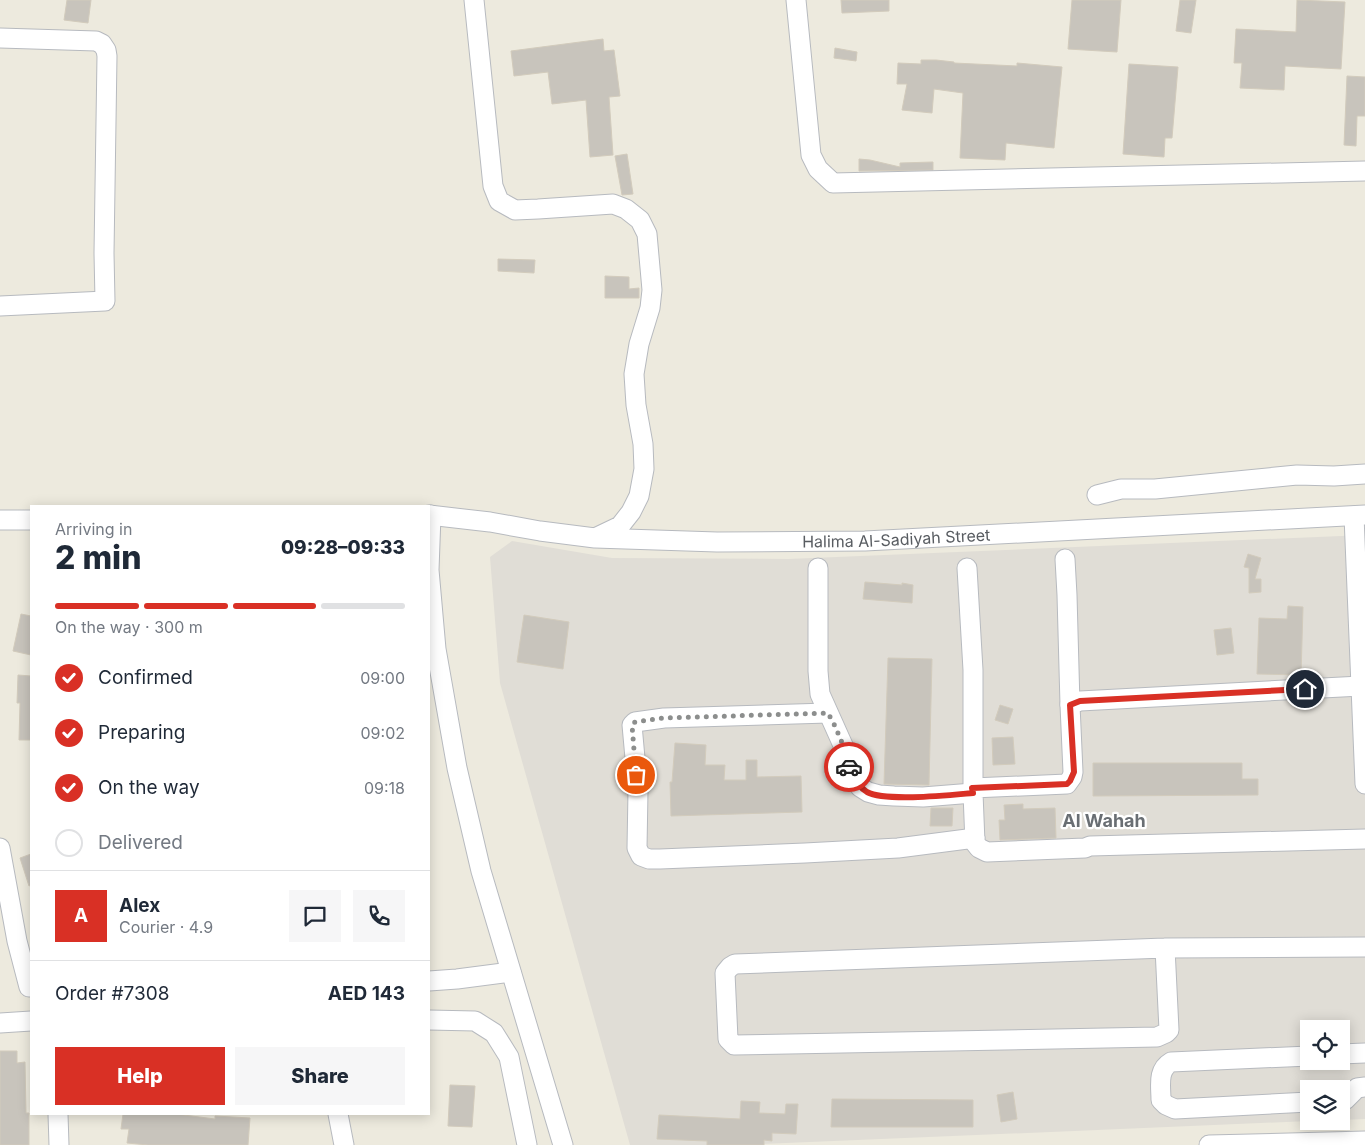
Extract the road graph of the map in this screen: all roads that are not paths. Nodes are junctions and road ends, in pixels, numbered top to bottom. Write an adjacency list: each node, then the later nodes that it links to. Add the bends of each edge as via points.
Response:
1 (474, 0): 12 (street, via 493,186 499,201 515,210 613,204 626,208 640,220 646,234 652,290 634,374 644,469 632,512 620,526)
2 (796, 0): 4 (street, via 811,155 818,169 833,182)
3 (0, 38): 5 (street, via 96,41 106,50 107,81 105,301)
4 (1365, 171)
5 (0, 306)
6 (1365, 474): 7 (street, via 1297,475 1155,489 1121,489)
7 (1097, 495)
8 (430, 515): 12 (street, Halima Al-Sadiyah Street)
9 (1360, 515): 12 (street, Halima Al-Sadiyah Street, via 864,541 717,542); 17 (street)
10 (0, 520): 11 (street)
11 (30, 520)
12 (595, 538)
13 (1065, 559): 19 (street)
14 (818, 568): 20 (street, via 818,671 820,694)
15 (967, 568): 22 (street, via 973,670)
16 (430, 581): 28 (street, via 436,649 454,750 480,871)
17 (1362, 648): 18 (street)
18 (1361, 686): 19 (street, via 1080,701); 21 (street)
19 (1070, 705): 22 (street, via 1074,772 1067,784)
20 (828, 713): 22 (street, via 860,787 868,792 923,797); 23 (street, via 664,718 635,722 632,725 638,791 637,848 641,856 660,859 898,848)
21 (1365, 784)
22 (973, 791): 23 (street)
23 (975, 838): 24 (street, via 976,846 987,852)
24 (1365, 839)
25 (0, 848): 30 (street)
26 (1365, 947): 27 (street)
27 (1165, 948): 27 (street, via 735,964 725,973 728,1039 734,1045 1157,1037 1169,1030)
28 (511, 972): 29 (street); 46 (street)
29 (430, 981)
30 (29, 987)
31 (430, 1020): 45 (street, via 475,1021 494,1032 509,1057)
32 (30, 1021): 33 (street)
33 (0, 1023)
34 (1365, 1053): 35 (street)
35 (1350, 1054)
36 (1300, 1056): 39 (street, via 1171,1062 1161,1072 1161,1100 1175,1109)
37 (1365, 1087): 38 (street, via 1357,1088)
38 (1350, 1095)
39 (1300, 1102)
40 (58, 1115): 43 (street)
41 (338, 1115): 44 (street)
42 (1365, 1141): 47 (street)
43 (59, 1145)
44 (344, 1145)
45 (527, 1145)
46 (563, 1145)
47 (1209, 1145)

